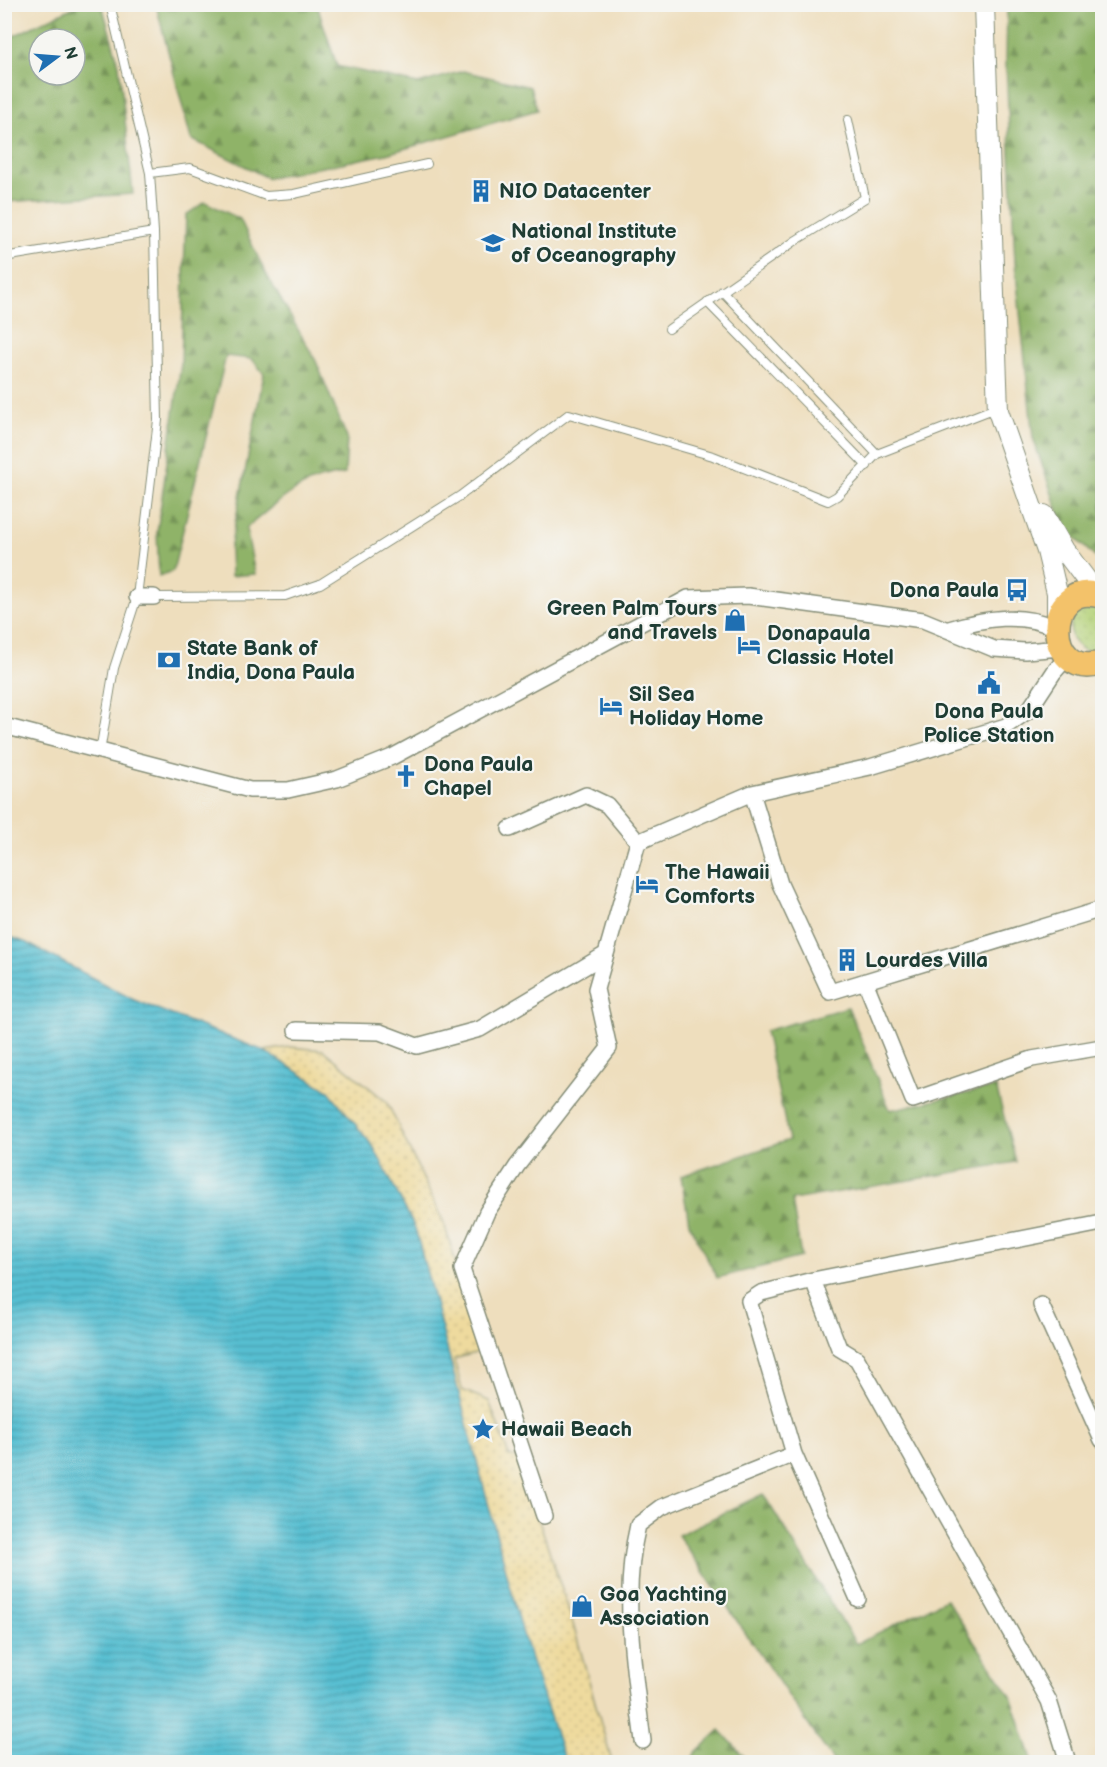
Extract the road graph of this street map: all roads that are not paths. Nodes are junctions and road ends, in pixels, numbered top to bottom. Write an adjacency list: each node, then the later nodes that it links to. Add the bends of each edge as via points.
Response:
1 (110, 4): 5 (lane)
2 (984, 4): 11 (street)
3 (848, 120): 8 (lane, via 865,198)
4 (427, 164): 5 (lane, via 294,194 266,196 190,168)
5 (150, 173): 6 (lane)
6 (154, 232): 7 (lane); 15 (lane, via 158,420)
7 (4, 257)
8 (722, 291): 9 (lane); 12 (lane)
9 (707, 302): 10 (lane); 13 (lane)
10 (669, 329)
11 (998, 411): 12 (lane, via 988,411); 14 (street, via 1046,518 1064,550); 18 (street, via 1047,551 1057,593)
12 (877, 454): 13 (lane)
13 (867, 466): 16 (lane, via 828,501 713,456 569,414 460,496 320,584 285,597)
14 (1100, 595): 18 (main road, via 1076,597 1061,611)
15 (137, 597): 16 (street); 21 (lane, via 114,668)
16 (154, 597)
17 (950, 629): 18 (street, via 994,649 1025,651); 18 (street, via 980,619 1005,618 1039,621); 21 (street, via 923,620 748,596 688,598 392,757 337,779 288,790 250,790)
18 (1060, 638): 19 (main road, via 1077,662); 22 (street, via 1054,672 1029,710 1006,726 870,767)
19 (1102, 663)
20 (4, 726): 21 (street)
21 (100, 752)
22 (752, 793): 24 (street); 27 (street, via 780,884 830,992)
23 (510, 829): 24 (street, via 586,795 607,805)
24 (638, 842): 26 (street)
25 (1102, 909): 27 (street)
26 (606, 954): 28 (street, via 480,1029 417,1046 380,1032); 36 (street, via 596,989 609,1048 517,1166 487,1212 462,1269)
27 (865, 981): 29 (street, via 913,1100 1032,1059)
28 (296, 1030)
29 (1102, 1047)
30 (1102, 1223): 31 (street)
31 (813, 1280): 35 (street, via 761,1293 749,1301); 39 (street, via 839,1348 857,1359 1049,1701)
32 (1041, 1305): 33 (street)
33 (1098, 1415): 34 (street)
34 (1102, 1440)
35 (794, 1454): 37 (street); 38 (street, via 662,1507 638,1525 630,1576 632,1653)
36 (544, 1516)
37 (858, 1599)
38 (643, 1741)
39 (1068, 1762)

